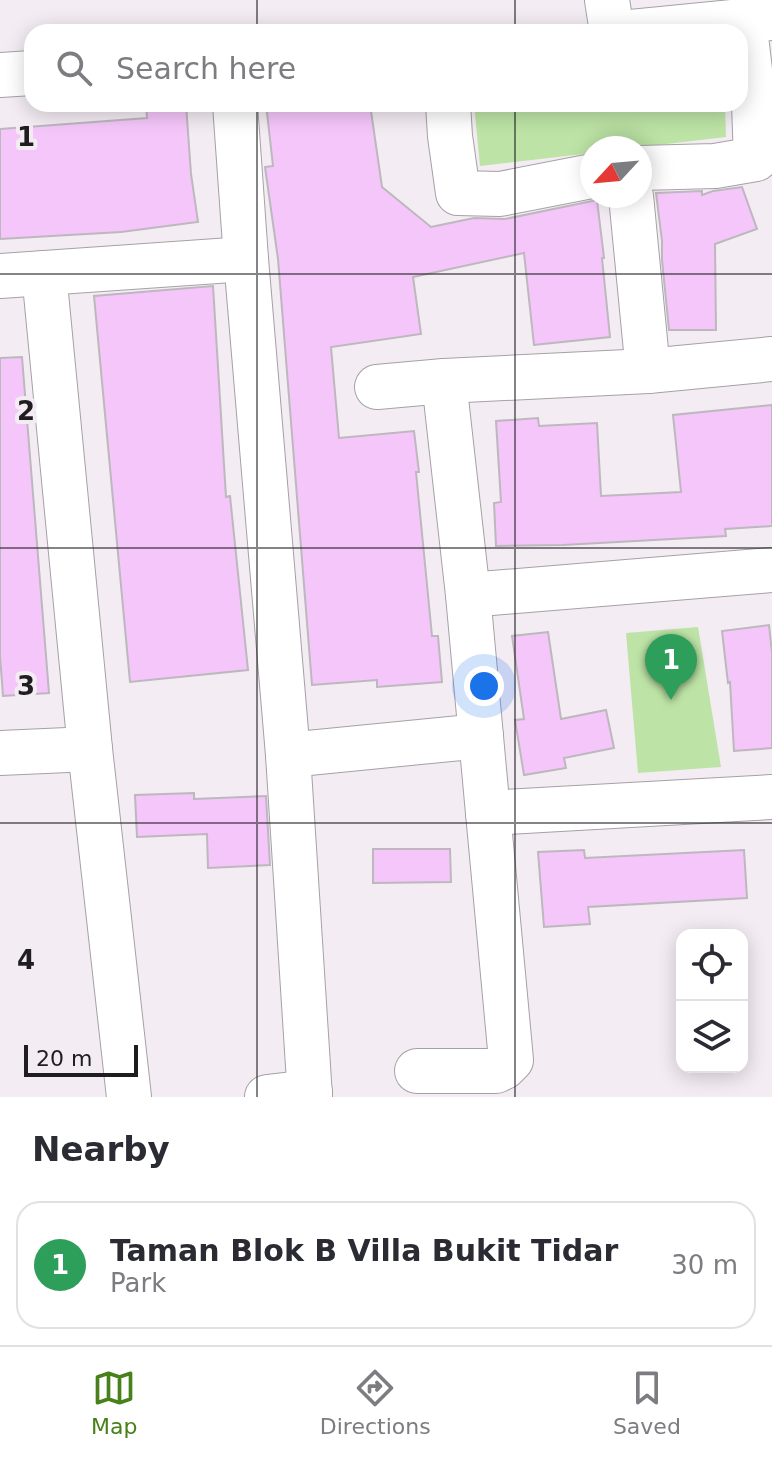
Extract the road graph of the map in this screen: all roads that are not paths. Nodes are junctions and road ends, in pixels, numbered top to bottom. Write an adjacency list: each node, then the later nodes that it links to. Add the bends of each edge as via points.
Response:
1 (607, 0): 3 (street)
2 (758, 19): 4 (street); 9 (street, via 756,159)
3 (611, 24)
4 (709, 24)
5 (24, 74): 6 (street)
6 (0, 75)
7 (236, 112): 12 (street)
8 (448, 112): 10 (street, via 458,193 500,194)
9 (652, 168)
10 (580, 178)
11 (632, 208): 16 (street)
12 (246, 259): 13 (street); 24 (street)
13 (44, 273): 14 (street); 22 (street)
14 (0, 276)
15 (772, 359): 16 (street)
16 (648, 371): 17 (street)
17 (444, 381): 18 (street); 20 (street)
18 (377, 387)
19 (772, 570): 20 (street)
20 (468, 595): 21 (street)
21 (481, 736): 24 (street); 26 (street)
22 (90, 749): 23 (street); 29 (street)
23 (0, 753)
24 (288, 755): 28 (street)
25 (772, 797): 26 (street)
26 (488, 813): 27 (street, via 511,1060 496,1071)
27 (417, 1071)
28 (310, 1094): 30 (street)
29 (129, 1097)
30 (267, 1097)

